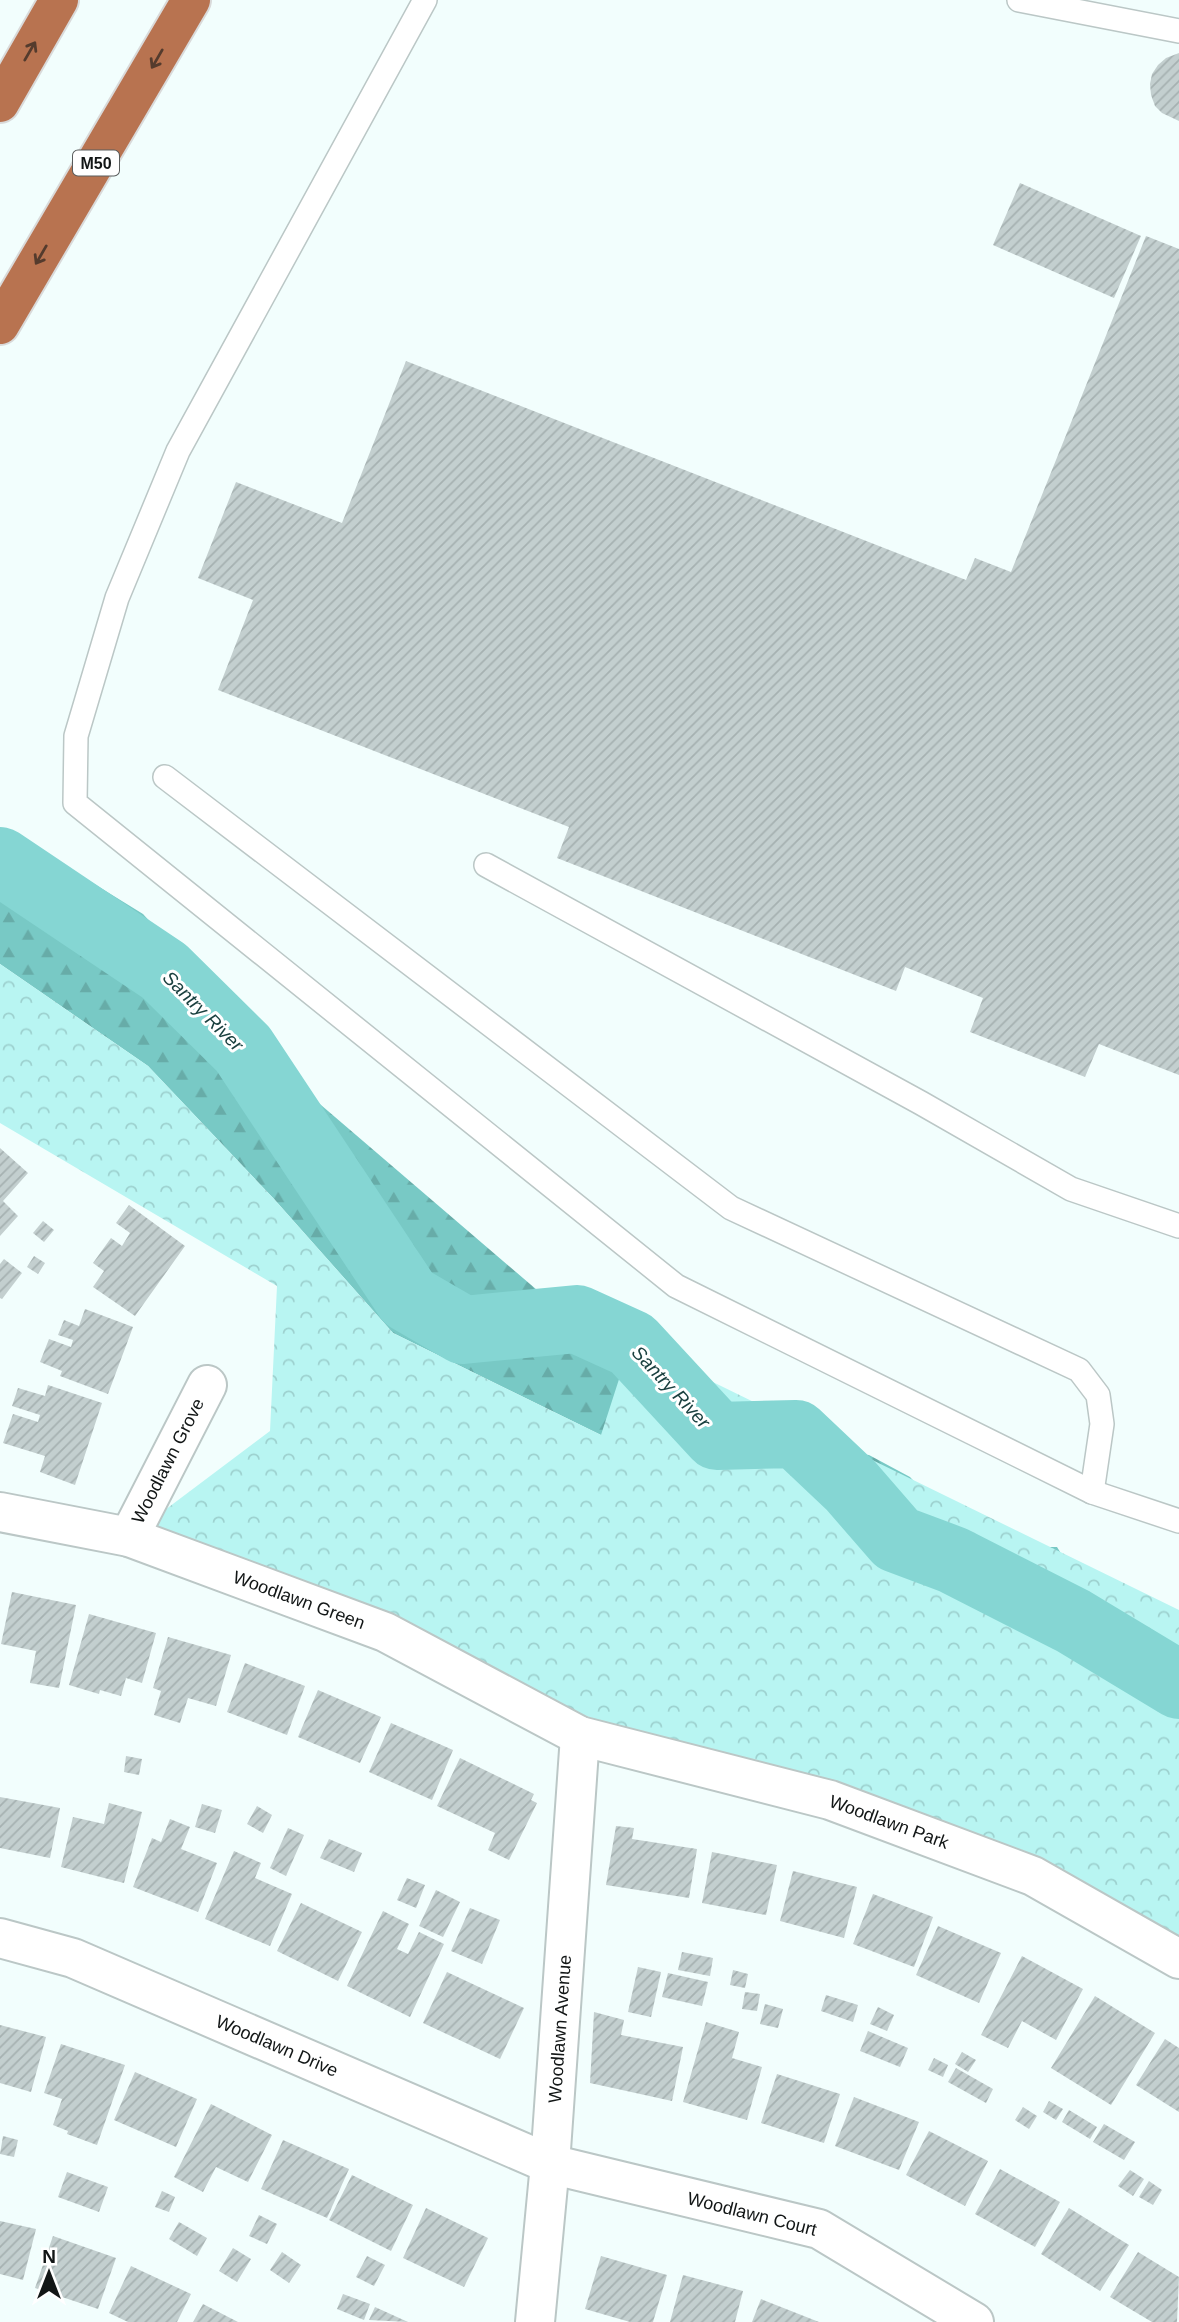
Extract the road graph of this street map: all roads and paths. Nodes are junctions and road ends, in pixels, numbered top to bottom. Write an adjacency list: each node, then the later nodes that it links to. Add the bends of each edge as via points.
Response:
1 (59, 0): 6 (highway, one-way to 1)
2 (191, 0): 7 (highway, M50, one-way to 7)
3 (425, 0): 12 (lane, via 178,451 117,598 83,711 76,736 75,803 676,1286)
4 (1019, 0): 5 (lane)
5 (1179, 31)
6 (0, 103)
7 (0, 325)
8 (165, 776): 12 (lane, via 731,1208 1079,1370 1098,1395 1102,1424)
9 (486, 865): 10 (lane, via 1071,1189)
10 (1179, 1226)
11 (206, 1385): 15 (street, Woodlawn Grove)
12 (1092, 1492): 14 (lane)
13 (0, 1512): 15 (street, Woodlawn Green)
14 (1179, 1521)
15 (129, 1536): 16 (street, Woodlawn Green, via 385,1632)
16 (580, 1736): 18 (street, Woodlawn Park, via 843,1805 1033,1876); 19 (street, Woodlawn Avenue)
17 (0, 1938): 19 (street, Woodlawn Drive, via 73,1958)
18 (1179, 1959)
19 (550, 2164): 20 (street, Woodlawn Avenue); 21 (street, Woodlawn Court, via 818,2229)
20 (535, 2322)
21 (974, 2322)

